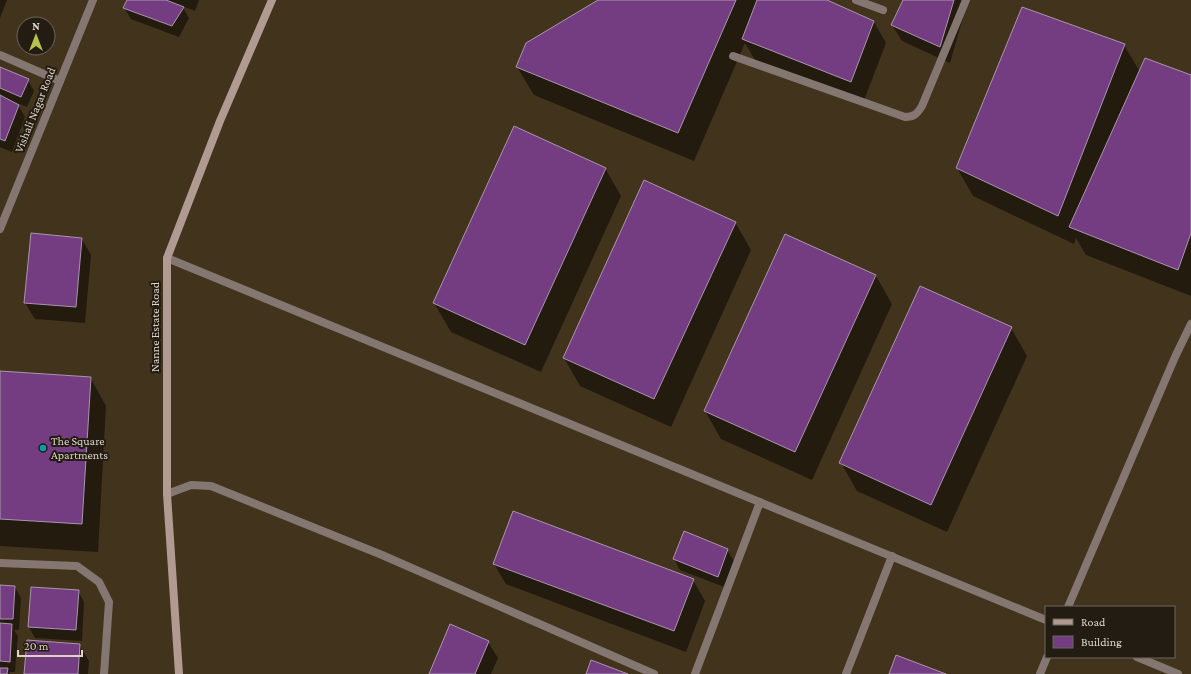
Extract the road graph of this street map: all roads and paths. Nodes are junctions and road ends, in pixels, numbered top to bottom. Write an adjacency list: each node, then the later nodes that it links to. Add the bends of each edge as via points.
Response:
1 (93, 0): 8 (street, Vishali Nagar Road)
2 (272, 0): 10 (street, Nanne Estate Road, via 220,121)
3 (856, 0): 5 (street)
4 (966, 0): 7 (street, via 922,106 912,117 905,117)
5 (883, 10)
6 (0, 55): 8 (street)
7 (733, 56)
8 (60, 81): 9 (street, Vishali Nagar Road)
9 (0, 229)
10 (167, 258): 12 (street, Nanne Estate Road); 13 (street)
11 (1191, 324): 16 (street)
12 (167, 494): 21 (street, Nanne Estate Road); 22 (street, via 191,484 211,486 382,555)
13 (760, 502): 14 (street); 23 (street)
14 (892, 556): 17 (street); 24 (street)
15 (0, 563): 20 (street, via 77,566 99,582 109,602)
16 (1068, 606)
17 (1045, 620)
18 (1047, 658): 25 (street)
19 (1139, 658): 26 (street)
20 (104, 674)
21 (179, 674)
22 (654, 674)
23 (695, 674)
24 (846, 674)
25 (1040, 674)
26 (1178, 674)

